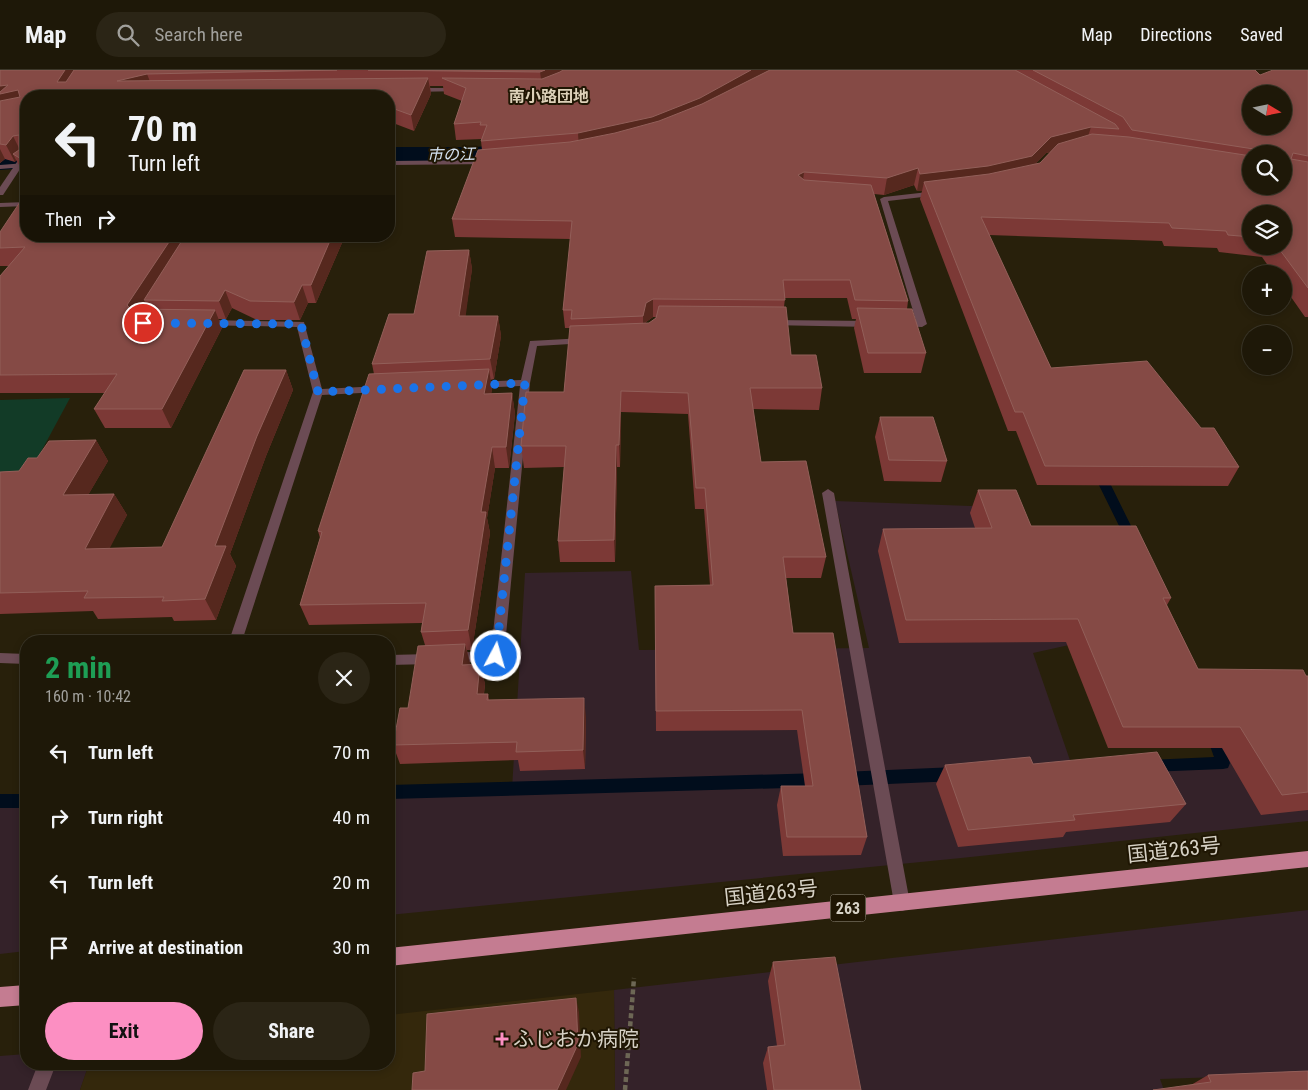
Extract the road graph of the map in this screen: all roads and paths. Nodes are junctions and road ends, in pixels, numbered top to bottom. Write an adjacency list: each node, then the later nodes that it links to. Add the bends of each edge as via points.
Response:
1 (409, 90): 2 (street)
2 (466, 90)
3 (497, 161): 4 (street)
4 (395, 163)
5 (20, 165): 6 (street)
6 (0, 167)
7 (20, 169): 9 (street)
8 (948, 191): 13 (street, via 880,199 922,324)
9 (0, 193)
10 (20, 204): 11 (street)
11 (0, 205)
12 (192, 323): 18 (street, via 301,324)
13 (762, 323)
14 (591, 341): 15 (street, via 533,343)
15 (525, 383): 16 (street); 23 (street, via 496,656)
16 (466, 386)
17 (387, 389): 18 (street)
18 (318, 392): 20 (street)
19 (828, 493): 25 (street)
20 (238, 635)
21 (0, 658): 22 (street)
22 (20, 659)
23 (395, 660)
24 (1308, 859): 25 (highway, 国道263号 / 263)
25 (902, 902): 26 (highway, 国道263号 / 263)
26 (395, 956)
27 (634, 978): 32 (path)
28 (20, 995): 29 (highway)
29 (0, 997)
30 (45, 1070): 31 (street)
31 (37, 1090)
32 (625, 1090)

